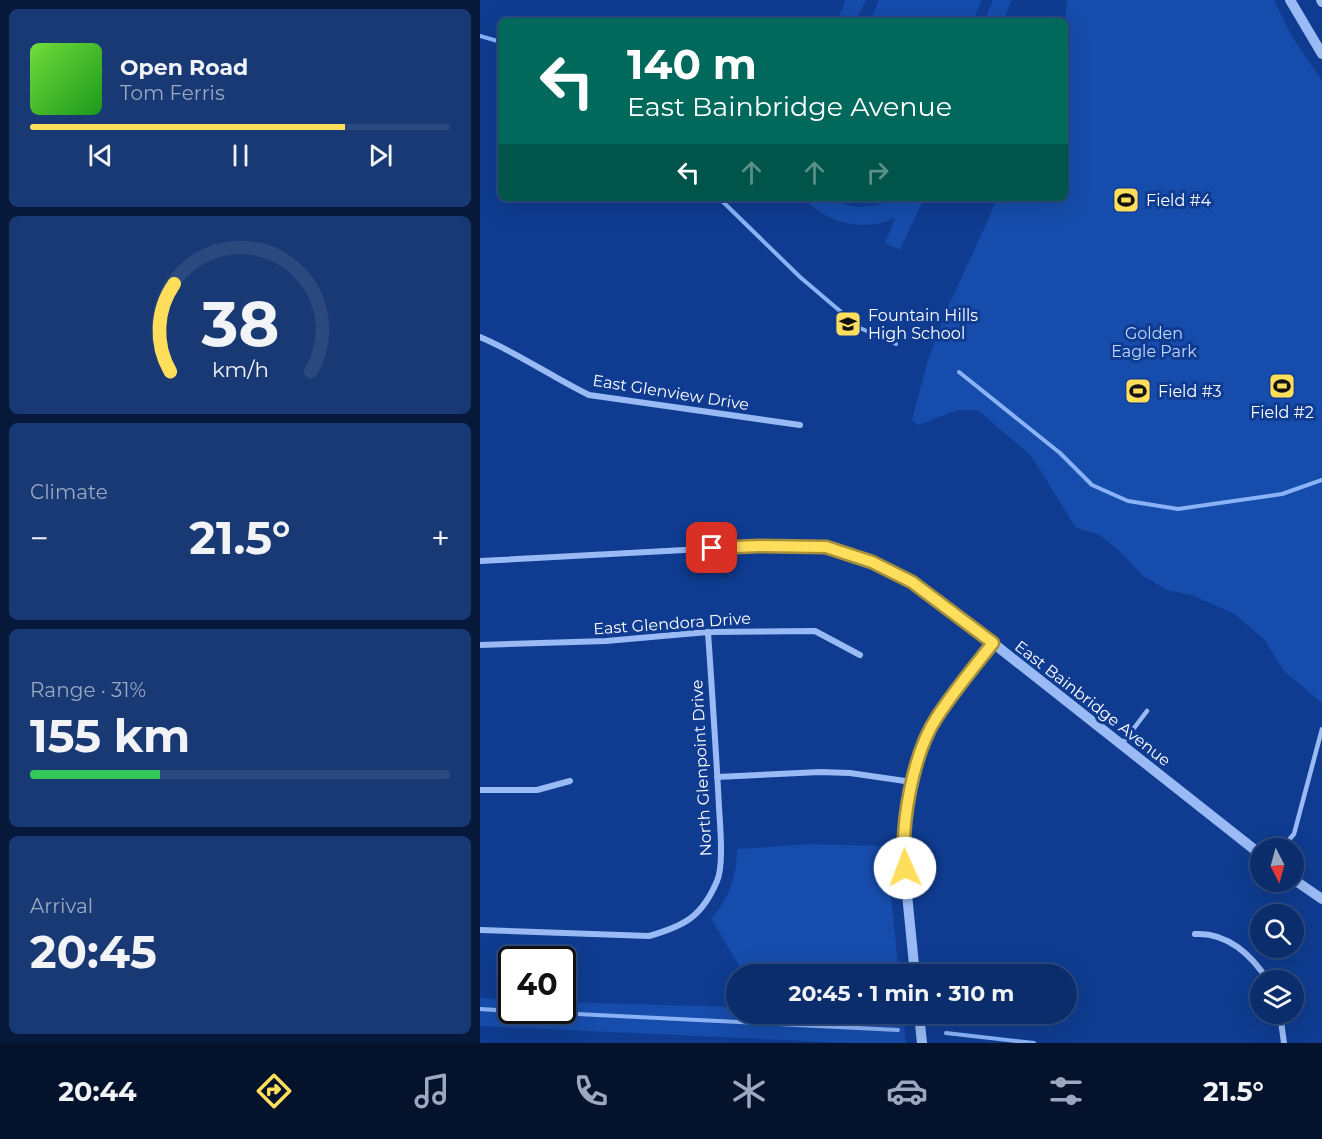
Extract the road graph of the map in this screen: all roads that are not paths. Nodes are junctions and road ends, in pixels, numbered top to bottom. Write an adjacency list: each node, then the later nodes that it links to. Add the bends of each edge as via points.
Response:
1 (1290, 0): 2 (street)
2 (1322, 54)
3 (480, 337): 4 (street, East Glenview Drive, via 589,395)
4 (800, 425)
5 (480, 561): 7 (street, East Bainbridge Avenue, via 759,546 826,547 872,562 912,582)
6 (708, 632): 8 (street, East Glendora Drive, via 606,641); 9 (street, East Glendora Drive, via 816,631); 13 (street, North Glenpoint Drive)
7 (993, 643): 12 (street, East Bainbridge Avenue); 15 (street, via 935,718)
8 (480, 645)
9 (860, 655)
10 (1147, 711): 12 (lane)
11 (1322, 729): 17 (lane)
12 (1121, 745): 18 (street, East Bainbridge Avenue)
13 (717, 777): 15 (street, via 820,772); 21 (street, North Glenpoint Drive, via 721,841 718,878 692,919 649,936)
14 (570, 781): 16 (street, via 537,790)
15 (912, 782): 23 (street, via 903,854)
16 (480, 790)
17 (1291, 838)
18 (1250, 846)
19 (1304, 886): 20 (street)
20 (1322, 898)
21 (480, 930)
22 (1195, 934): 24 (street, via 1221,937 1244,951)
23 (914, 964)
24 (1261, 970)
25 (920, 1024): 27 (street)
26 (1281, 1024): 28 (street)
27 (922, 1043)
28 (1284, 1043)

